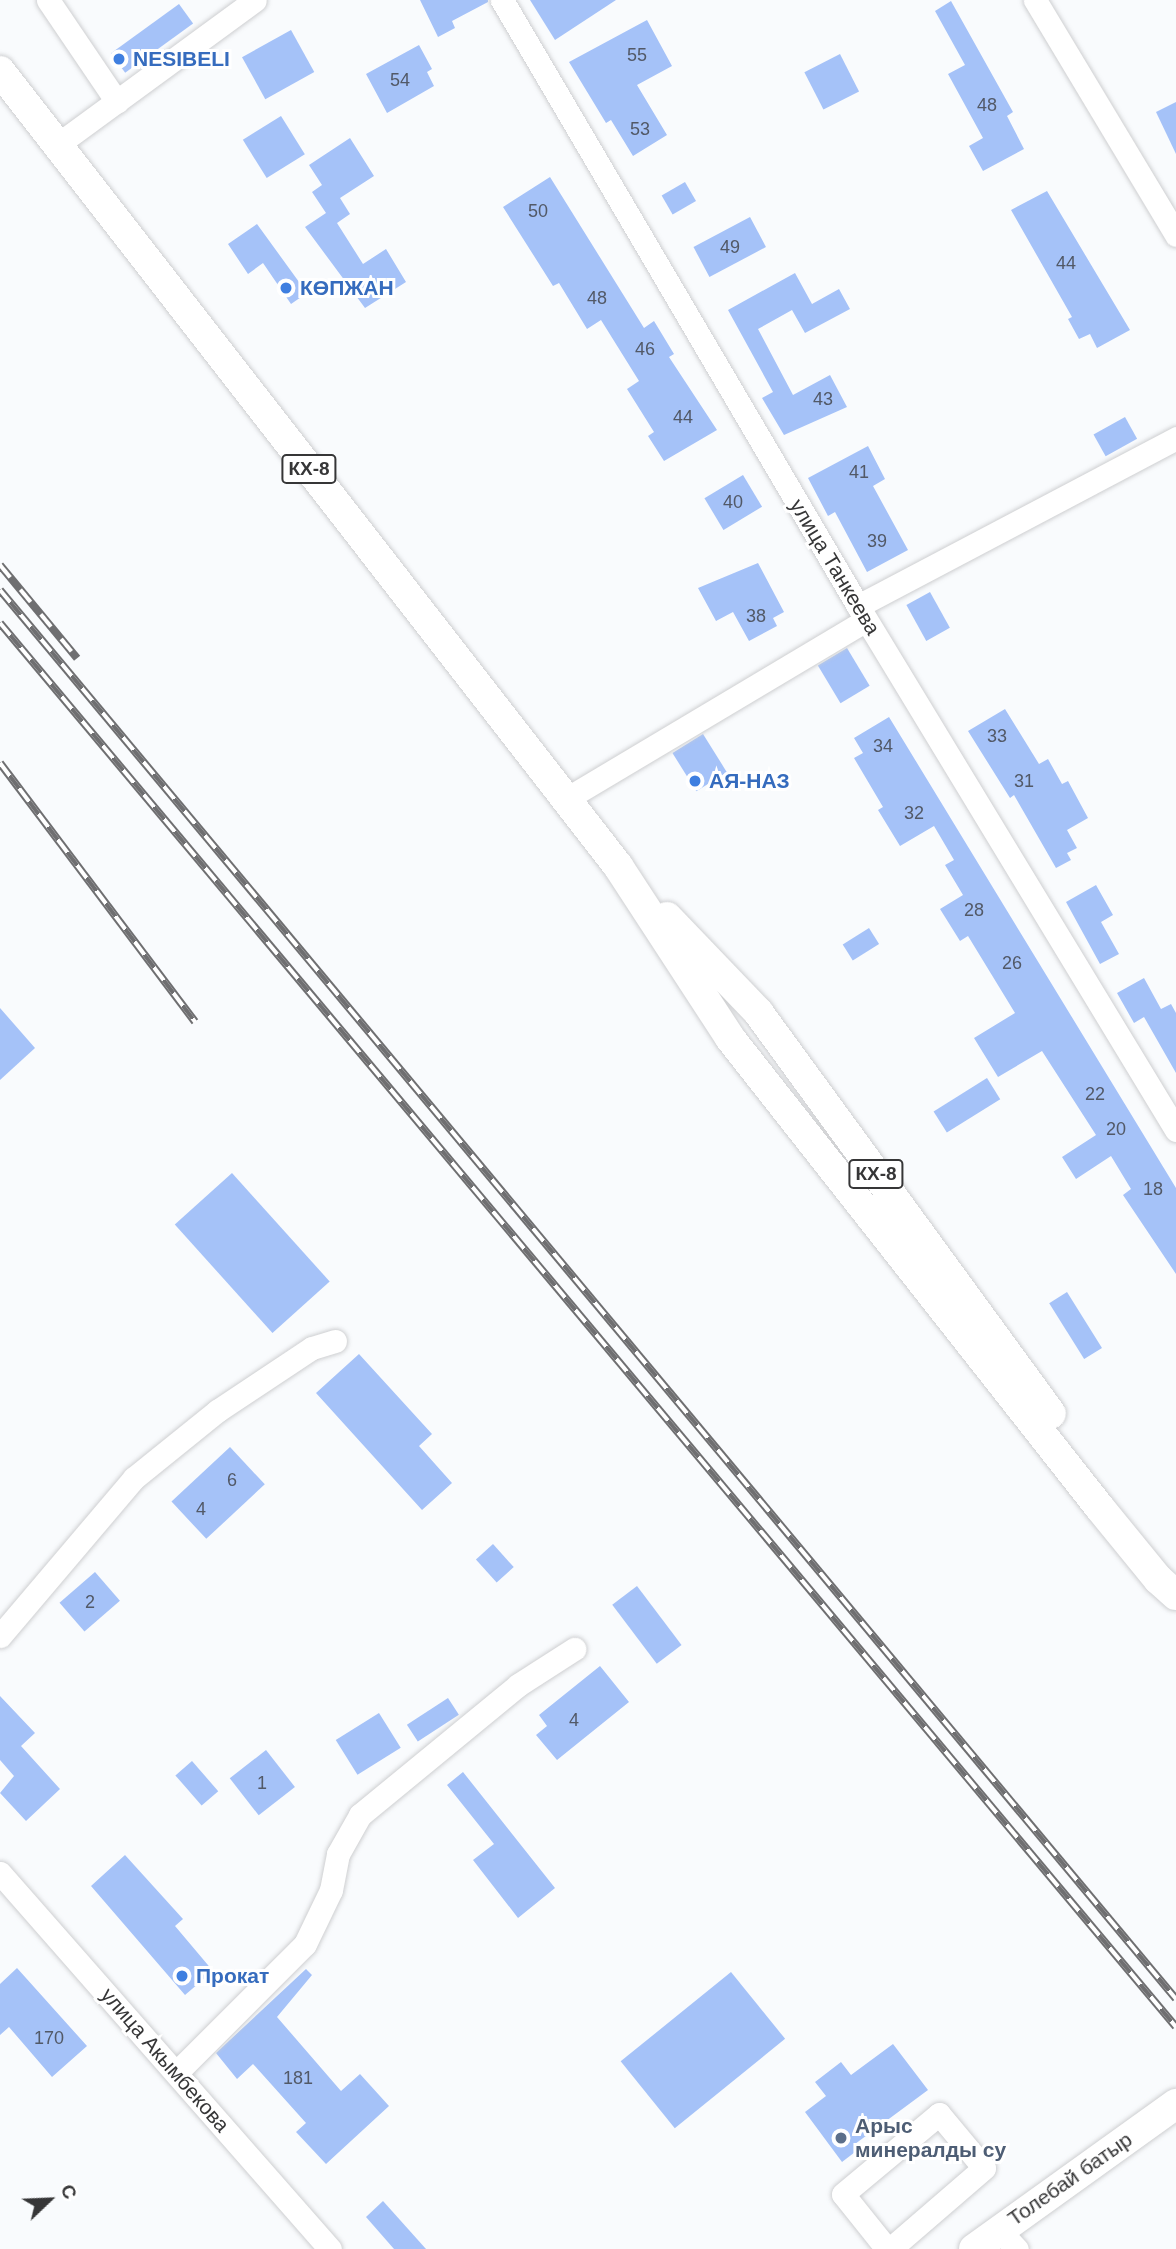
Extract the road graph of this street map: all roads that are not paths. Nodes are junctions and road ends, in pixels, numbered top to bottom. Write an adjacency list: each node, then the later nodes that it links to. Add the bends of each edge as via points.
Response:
1 (48, 0): 6 (street)
2 (255, 0): 6 (street)
3 (502, 0): 10 (street, улица Танкеева)
4 (1035, 0): 8 (street)
5 (0, 71): 7 (main road, КХ-8)
6 (117, 102): 7 (street)
7 (57, 145): 11 (main road, КХ-8)
8 (1176, 235)
9 (1176, 438): 10 (street)
10 (862, 613): 11 (street); 15 (street, улица Танкеева)
11 (566, 799): 12 (main road, КХ-8)
12 (618, 866): 13 (main road, КХ-8); 14 (main road, КХ-8)
13 (758, 1012): 14 (main road, via 742,1012 732,1019); 17 (main road, КХ-8, via 1056,1422)
14 (730, 1038): 17 (main road, КХ-8)
15 (1176, 1130)
16 (335, 1341): 19 (street, via 312,1348 217,1411 134,1478)
17 (1100, 1508): 18 (main road, КХ-8)
18 (1176, 1595)
19 (0, 1636)
20 (574, 1649): 22 (street, via 518,1685 360,1815 338,1854 331,1890 305,1944)
21 (0, 1873): 22 (street, улица Акымбекова)
22 (176, 2073): 25 (street, улица Акымбекова)
23 (1172, 2107): 24 (main road, Толебай батыр)
24 (1008, 2239): 27 (main road, Толебай батыр)
25 (330, 2249)
26 (888, 2249): 26 (street, via 984,2168 939,2114 843,2194)
27 (974, 2249)

